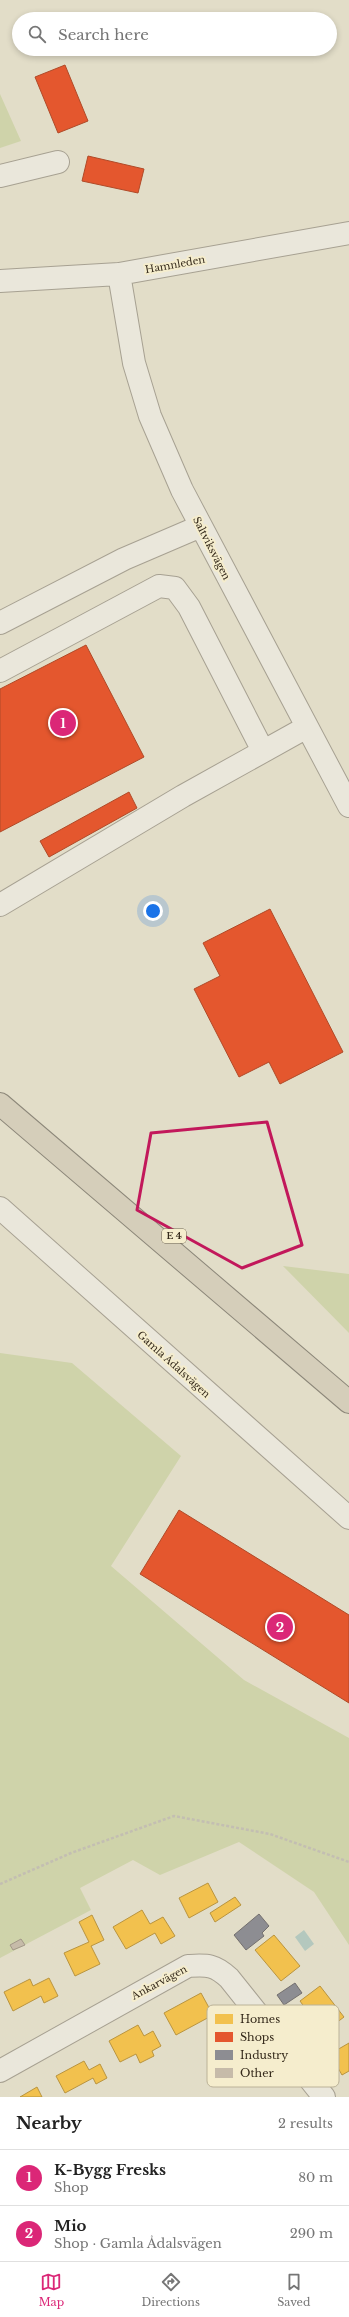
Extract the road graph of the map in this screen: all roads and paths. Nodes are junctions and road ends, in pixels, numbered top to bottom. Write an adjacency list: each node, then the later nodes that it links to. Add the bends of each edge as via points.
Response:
1 (58, 162): 2 (street)
2 (0, 176)
3 (349, 233): 4 (street, Hamnleden)
4 (119, 274): 5 (street, Hamnleden); 6 (street, Saltviksvägen, via 140,386 179,484)
5 (0, 282)
6 (201, 526): 7 (street, via 124,559); 9 (street, Saltviksvägen)
7 (0, 623)
8 (0, 671): 10 (street, via 159,586 175,588 189,607)
9 (307, 727): 10 (street); 11 (street, Saltviksvägen)
10 (263, 751): 12 (street)
11 (349, 806)
12 (0, 905)
13 (0, 1088): 16 (highway, E 4)
14 (0, 1104): 17 (highway, E 4)
15 (0, 1208): 18 (street, Gamla Ådalsvägen)
16 (349, 1384)
17 (349, 1402)
18 (349, 1518)
19 (349, 1862): 20 (path, via 270,1834 174,1816 71,1852)
20 (0, 1884)
21 (251, 2005): 22 (street, Ankarvägen, via 219,1968 208,1965 188,1966)
22 (0, 2071)
23 (316, 2087): 24 (street, Ankarvägen)
24 (324, 2097)

